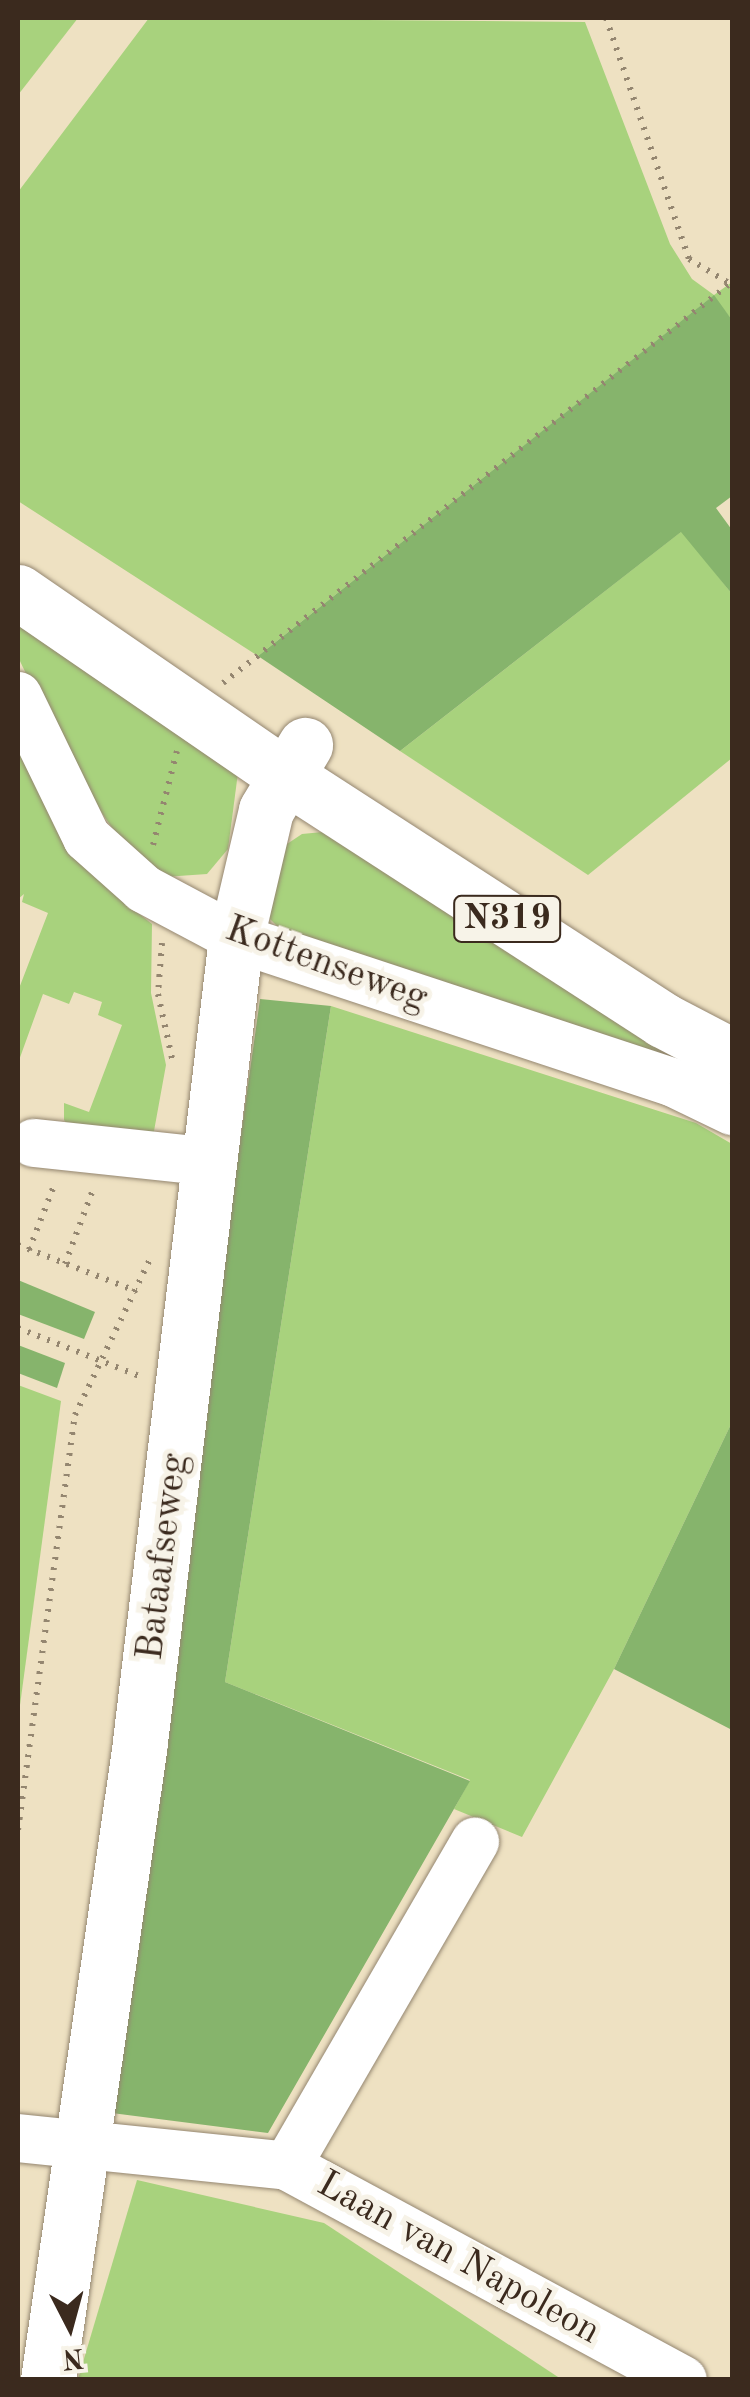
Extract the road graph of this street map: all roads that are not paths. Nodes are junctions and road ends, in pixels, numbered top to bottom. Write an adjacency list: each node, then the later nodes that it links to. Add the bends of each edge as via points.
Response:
1 (18, 558): 4 (main road, N319)
2 (18, 592): 4 (main road, N319)
3 (18, 696): 6 (street, Kottenseweg, via 87,838 155,895)
4 (206, 702): 5 (main road, N319)
5 (296, 760): 6 (main road, Bataafseweg, via 266,810); 7 (main road, N319); 8 (main road, N319, via 663,1020)
6 (236, 938): 9 (street, Kottenseweg, via 672,1082); 10 (main road, Bataafseweg)
7 (732, 1020)
8 (732, 1056)
9 (732, 1111)
10 (211, 1162): 11 (street); 14 (main road, Bataafseweg)
11 (47, 1168)
12 (475, 1842): 15 (street, Laan van Napoleon)
13 (18, 2138): 14 (street, Laan van Napoleon)
14 (81, 2147): 15 (street, Laan van Napoleon); 16 (main road, Bataafseweg)
15 (286, 2166): 17 (street, Laan van Napoleon)
16 (48, 2380)
17 (683, 2380)

